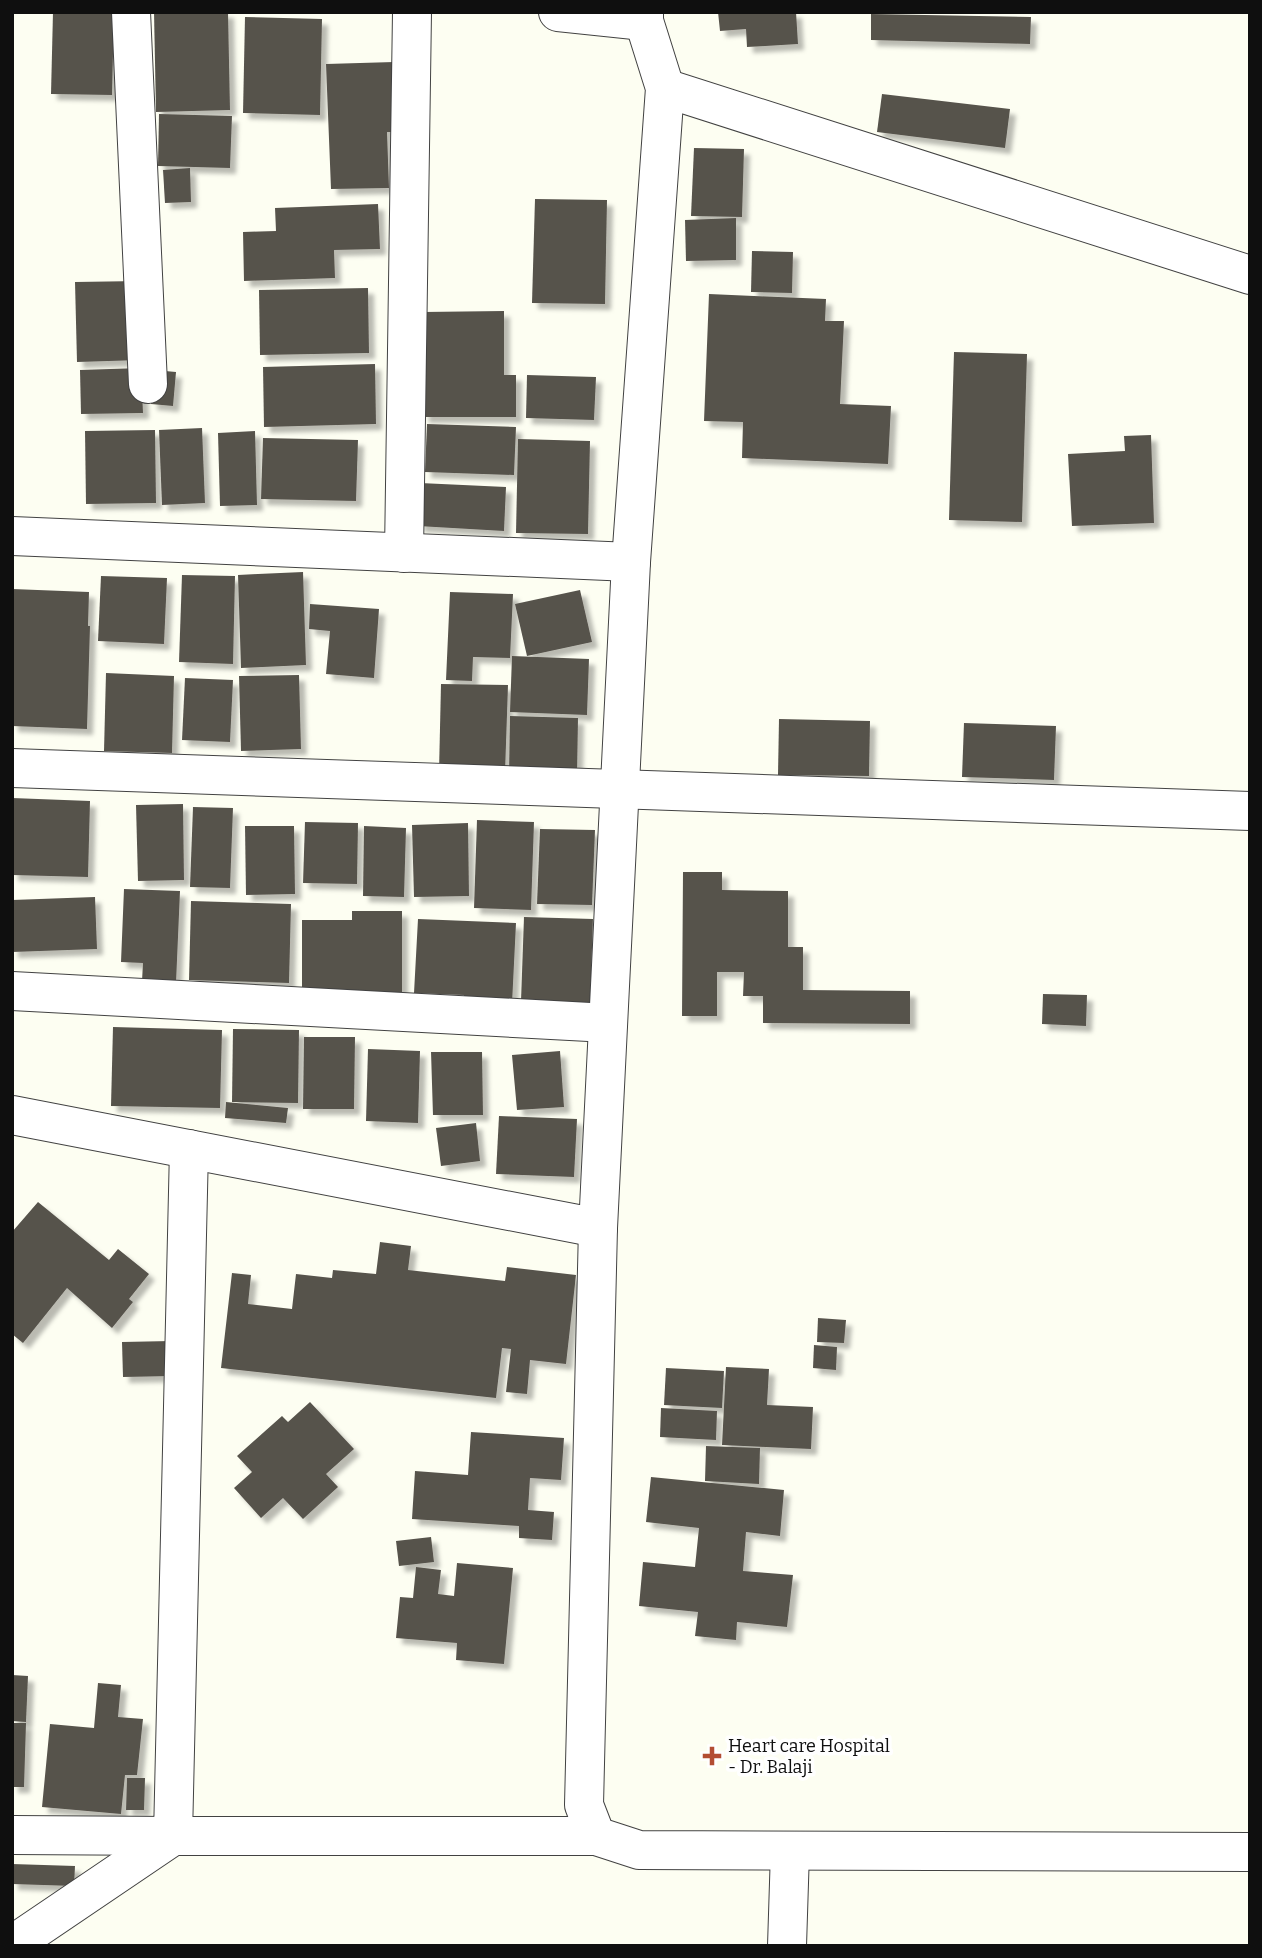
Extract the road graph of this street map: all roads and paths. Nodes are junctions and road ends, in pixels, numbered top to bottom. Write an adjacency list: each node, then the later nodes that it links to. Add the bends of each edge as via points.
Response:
1 (131, 12): 7 (street)
2 (412, 12): 9 (street)
3 (558, 12): 4 (street)
4 (644, 17): 5 (street)
5 (665, 88): 6 (street); 10 (street)
6 (1250, 275)
7 (148, 384)
8 (12, 536): 9 (street)
9 (404, 553): 10 (street)
10 (631, 562): 12 (street)
11 (12, 768): 12 (street)
12 (620, 789): 13 (street); 15 (street)
13 (1250, 811)
14 (12, 991): 15 (street)
15 (608, 1023): 18 (street)
16 (12, 1115): 17 (street)
17 (189, 1149): 18 (street); 20 (street)
18 (598, 1228): 21 (street, via 583,1805)
19 (12, 1835): 20 (street)
20 (173, 1836): 21 (street); 24 (street)
21 (596, 1836): 22 (street, via 639,1850)
22 (790, 1851): 23 (street); 25 (street)
23 (1250, 1852)
24 (12, 1945)
25 (787, 1946)

